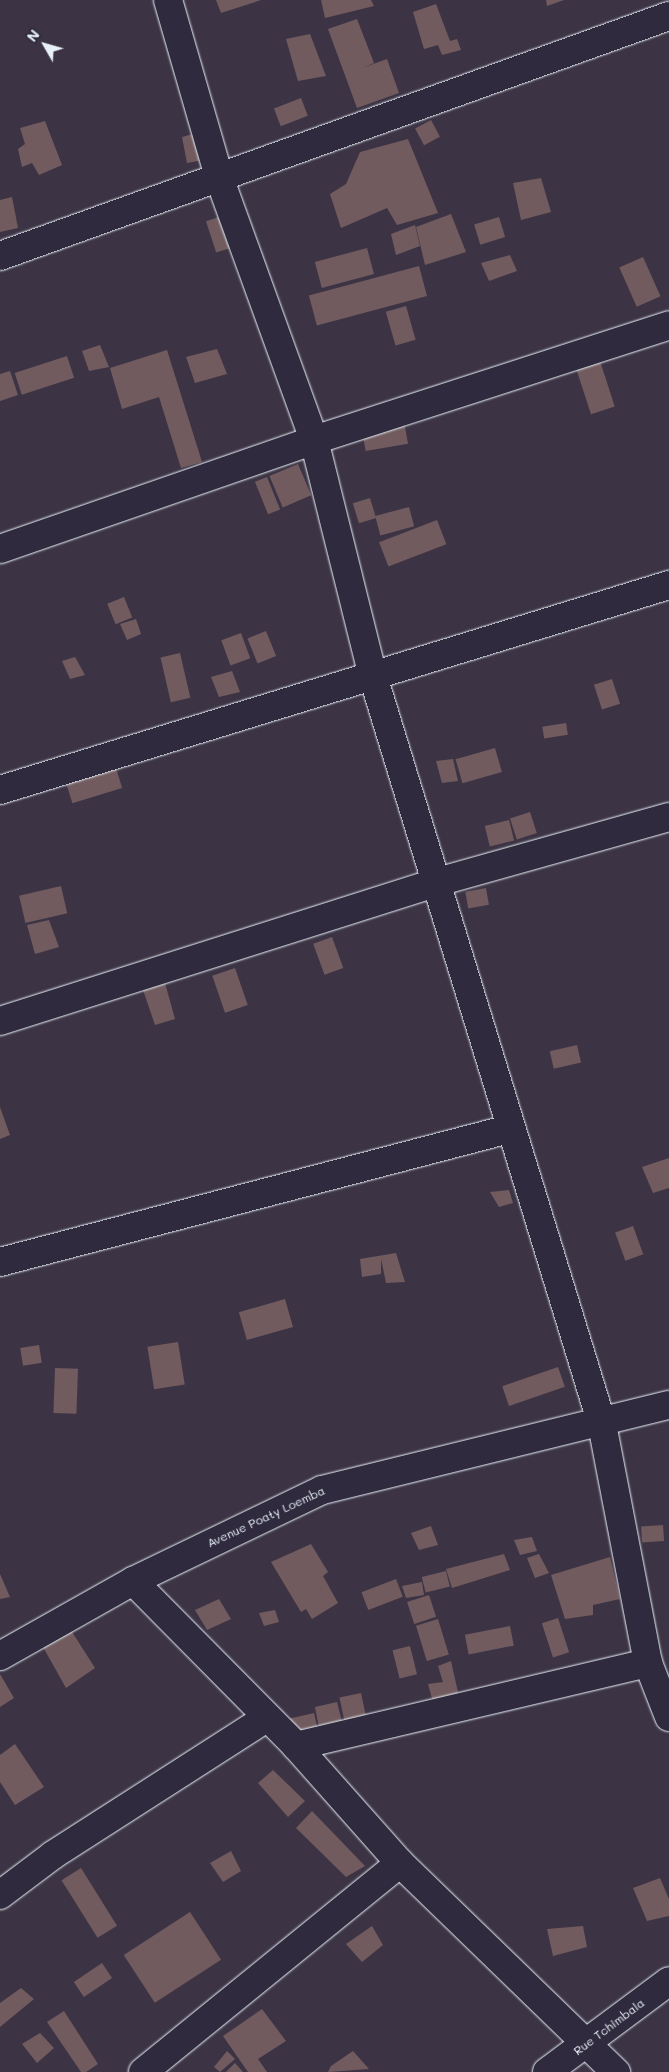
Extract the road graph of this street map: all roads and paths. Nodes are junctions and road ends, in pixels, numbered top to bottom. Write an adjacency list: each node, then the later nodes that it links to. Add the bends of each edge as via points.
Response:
1 (168, 0): 3 (street)
2 (669, 16): 3 (street)
3 (220, 180): 4 (street); 6 (street)
4 (0, 256)
5 (669, 325): 6 (street)
6 (314, 440): 7 (street); 9 (street)
7 (0, 549)
8 (669, 586): 9 (street)
9 (372, 673): 10 (street); 12 (street)
10 (0, 790)
11 (669, 817): 12 (street)
12 (434, 883): 13 (street); 14 (street)
13 (0, 1021)
14 (510, 1128): 15 (street); 17 (street)
15 (0, 1262)
16 (669, 1405): 17 (street, Avenue Poaty Loemba)
17 (602, 1424): 18 (street, Avenue Poaty Loemba, via 362,1476 322,1490); 20 (street)
18 (133, 1581): 19 (street, Avenue Poaty Loemba); 22 (street)
19 (0, 1656)
20 (648, 1663): 21 (street); 23 (street)
21 (669, 1717)
22 (265, 1719): 23 (street); 25 (street, via 53,1856)
23 (296, 1746): 24 (street)
24 (400, 1864): 27 (street); 28 (street)
25 (0, 1895)
26 (669, 1981): 27 (street, Rue Tchimbala)
27 (601, 2062): 29 (street, Rue Tchimbala)
28 (143, 2072)
29 (547, 2072)

